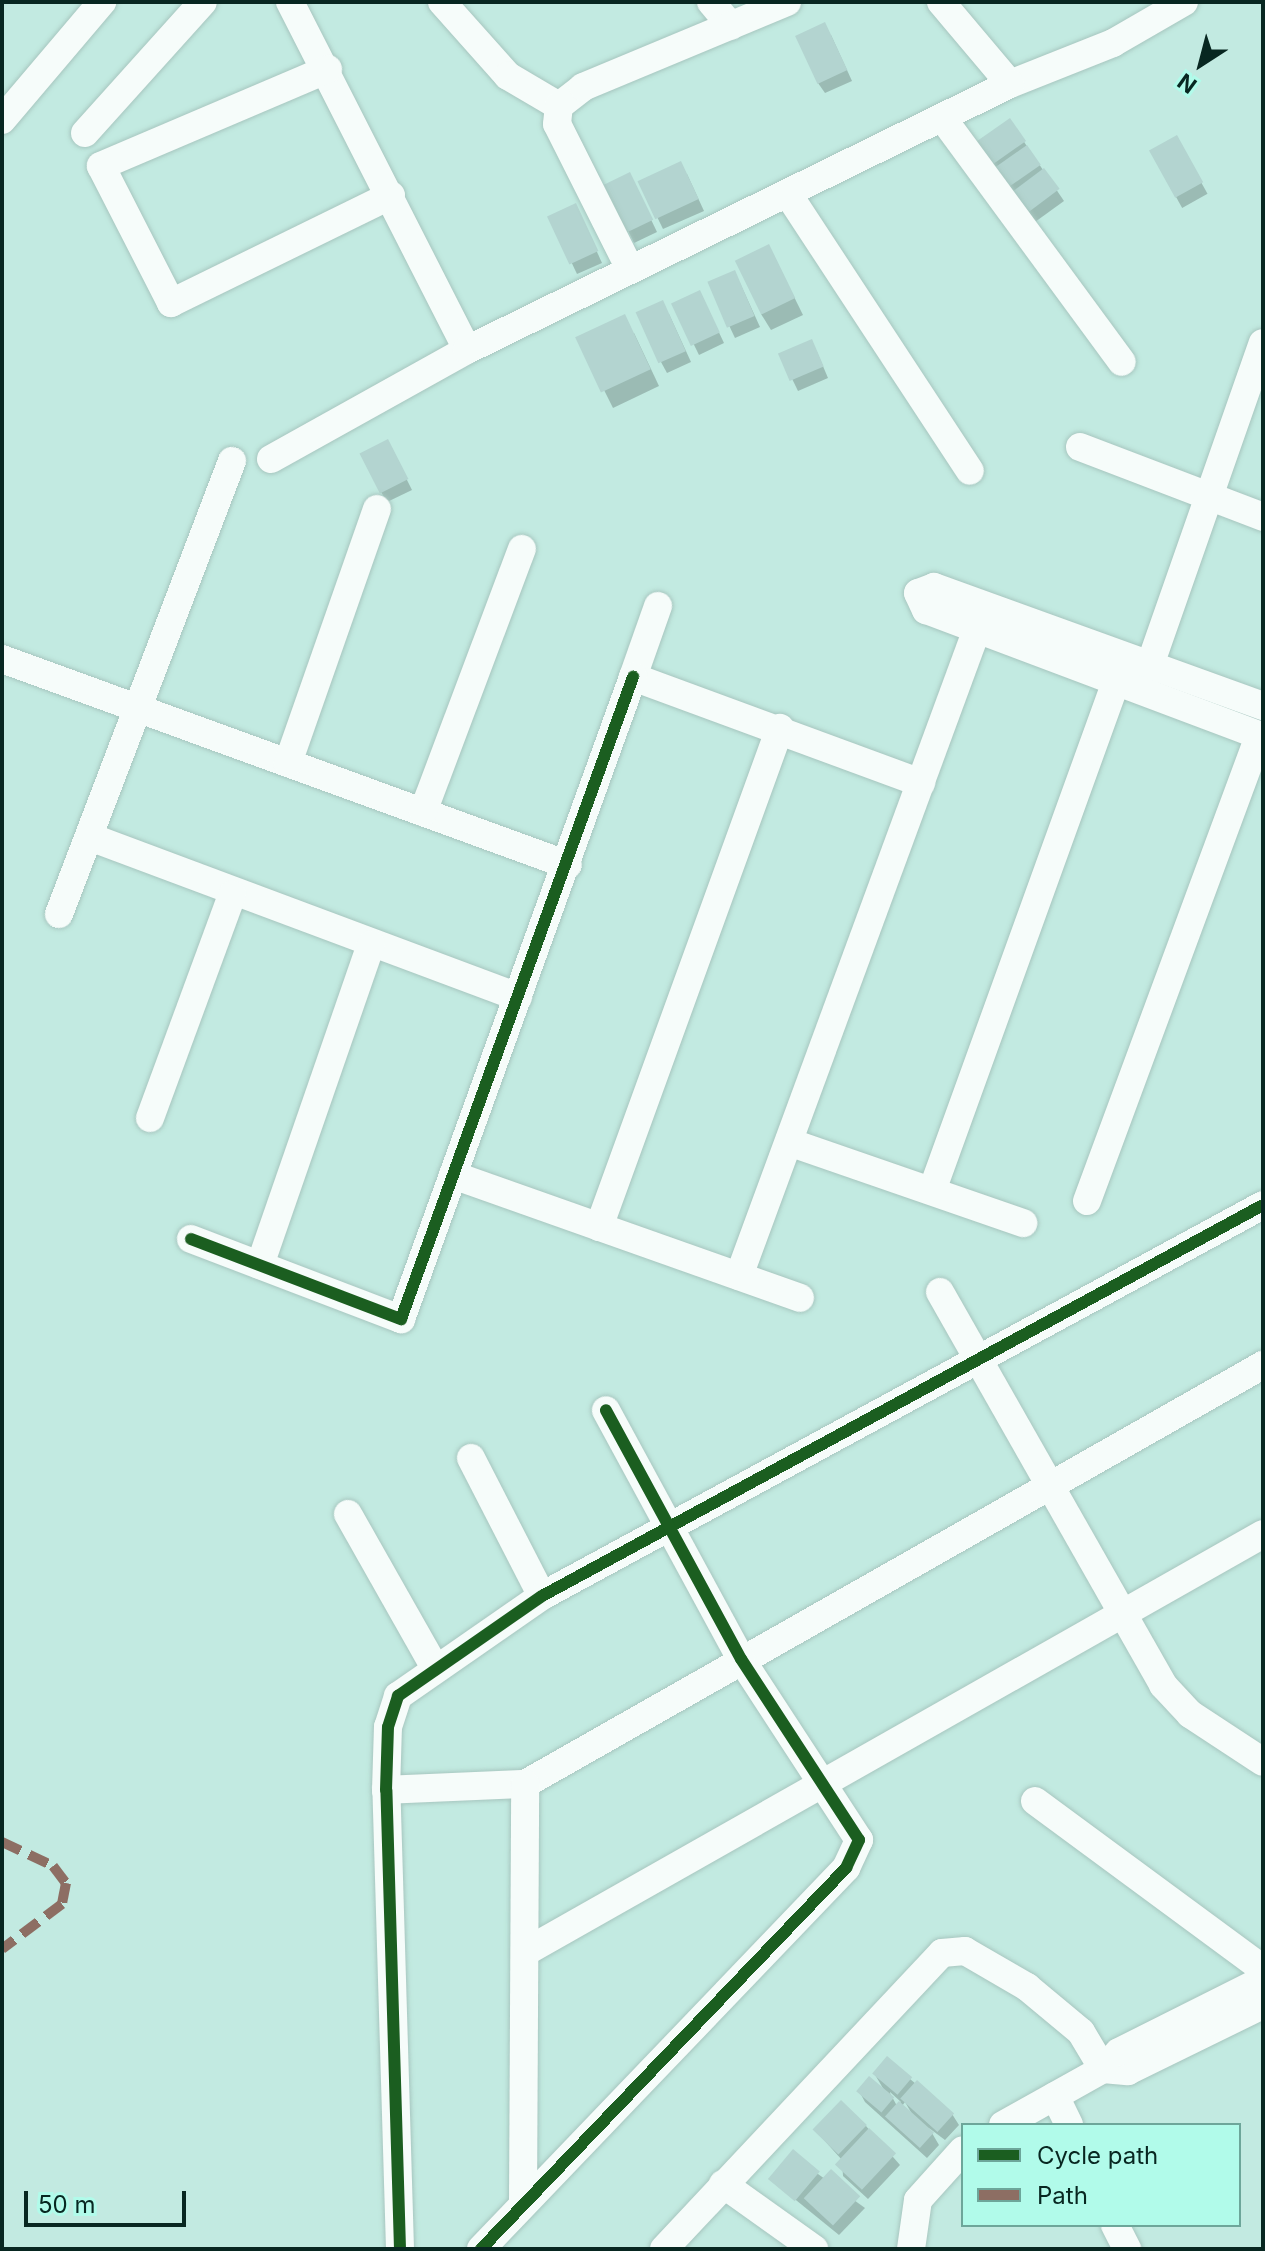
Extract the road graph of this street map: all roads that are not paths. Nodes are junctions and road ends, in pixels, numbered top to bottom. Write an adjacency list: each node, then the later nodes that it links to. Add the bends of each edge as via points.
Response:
1 (102, 2): 13 (street)
2 (203, 2): 15 (street)
3 (290, 2): 10 (street)
4 (442, 2): 12 (street, via 508,76)
5 (711, 2): 9 (street)
6 (787, 2): 9 (street)
7 (941, 2): 11 (street)
8 (1168, 6): 11 (street)
9 (731, 26): 12 (street, via 583,87)
10 (328, 69): 17 (street); 17 (street, via 101,166 171,303)
11 (1010, 84): 14 (street)
12 (559, 106): 18 (street, via 557,124)
13 (2, 120)
14 (944, 120): 16 (street); 21 (street)
15 (85, 133)
16 (788, 194): 18 (street); 25 (street)
17 (391, 195): 20 (street)
18 (630, 269): 20 (street)
19 (1263, 343): 26 (street)
20 (467, 350): 23 (street)
21 (1122, 362)
22 (1080, 447): 26 (street)
23 (271, 459)
24 (232, 461): 34 (street)
25 (970, 471)
26 (1207, 495): 28 (street); 32 (street)
27 (377, 509): 38 (street)
28 (1263, 517)
29 (522, 549): 40 (street)
30 (658, 606): 33 (street)
31 (2, 659): 34 (street)
32 (1133, 674): 35 (street); 37 (street); 39 (street, via 982,617); 50 (street)
33 (633, 677): 36 (street); 42 (street)
34 (139, 706): 38 (street); 41 (street)
35 (1263, 706)
36 (780, 728): 39 (street); 54 (street)
37 (1261, 736): 51 (street)
38 (288, 763): 40 (street)
39 (921, 783): 48 (street)
40 (423, 812): 42 (street)
41 (90, 837): 43 (street); 44 (street)
42 (568, 865): 46 (street)
43 (232, 895): 45 (street); 47 (street)
44 (59, 914)
45 (371, 945): 46 (street); 56 (street)
46 (518, 997): 49 (street)
47 (150, 1118)
48 (789, 1142): 50 (street); 57 (street)
49 (453, 1175): 54 (street); 56 (street, via 401,1319)
50 (933, 1188): 53 (street)
51 (1087, 1201)
52 (1263, 1205): 60 (street)
53 (1023, 1223)
54 (599, 1227): 57 (street)
55 (191, 1239): 56 (street)
56 (260, 1265)
57 (739, 1276): 59 (street)
58 (940, 1292): 60 (street)
59 (800, 1298)
60 (978, 1363): 64 (street); 66 (street)
61 (1263, 1365): 64 (street)
62 (606, 1410): 66 (street)
63 (471, 1458): 68 (street)
64 (1045, 1486): 69 (street); 70 (street)
65 (348, 1514): 71 (street)
66 (672, 1530): 68 (street); 70 (street)
67 (1263, 1534): 69 (street)
68 (542, 1596): 71 (street)
69 (1123, 1614): 72 (street, via 1176,1703); 73 (street)
70 (741, 1659): 73 (street); 74 (street)
71 (434, 1666): 75 (street, via 390,1710)
72 (1263, 1762)
73 (821, 1782): 77 (street); 87 (street, via 859,1840 855,1855)
74 (525, 1784): 75 (street); 77 (street)
75 (386, 1790): 89 (street)
76 (1035, 1801): 78 (street)
77 (527, 1951): 87 (street)
78 (1263, 1969)
79 (1263, 1980): 81 (street, via 1119,2052)
80 (1263, 2005): 81 (street, via 1128,2071)
81 (1103, 2069): 82 (street); 86 (street, via 1081,2032 1027,1987 981,1957 950,1951 922,1971)
82 (1055, 2096): 83 (street); 84 (street)
83 (1007, 2123)
84 (1068, 2123)
85 (961, 2152): 93 (street, via 918,2200)
86 (723, 2184): 91 (street); 92 (street)
87 (523, 2203): 90 (street)
88 (1116, 2227): 94 (street)
89 (400, 2249)
90 (481, 2249)
91 (664, 2249)
92 (814, 2249)
93 (911, 2249)
94 (1127, 2249)

